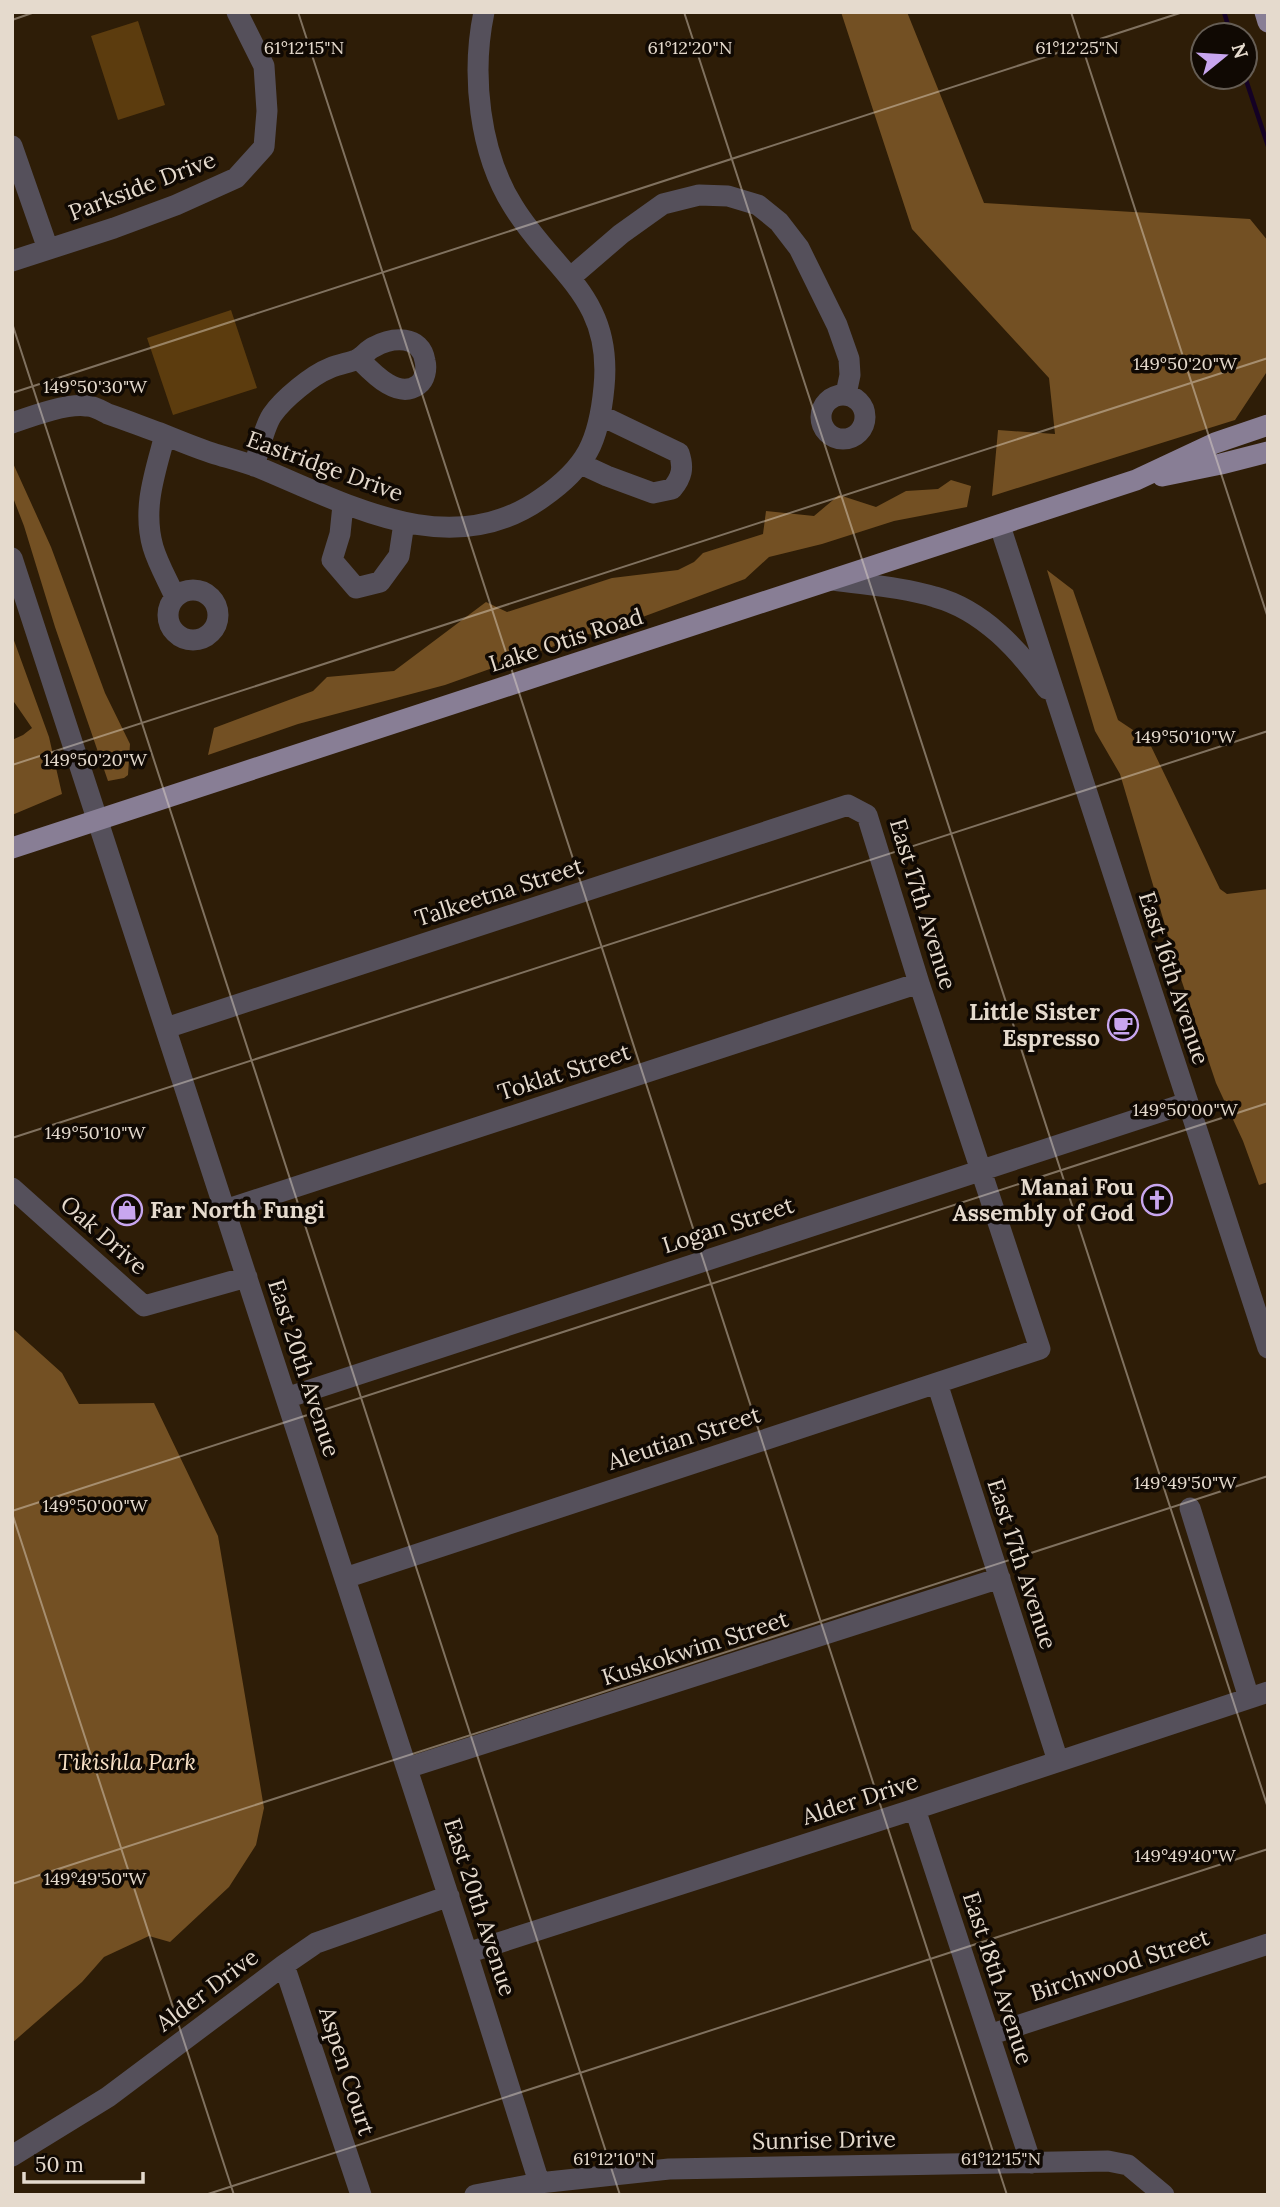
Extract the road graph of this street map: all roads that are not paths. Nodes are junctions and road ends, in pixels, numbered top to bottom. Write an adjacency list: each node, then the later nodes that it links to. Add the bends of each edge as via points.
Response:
1 (237, 12): 6 (street, Parkside Drive, via 264,66 264,147 236,178 176,205)
2 (484, 12): 8 (street, Eastridge Drive, via 479,91 493,162 511,204)
3 (1265, 12): 4 (main road)
4 (1268, 22)
5 (12, 146): 6 (street)
6 (48, 250): 7 (street, Parkside Drive)
7 (12, 261)
8 (571, 277): 10 (street, via 663,204 699,195 728,196 758,205 799,248 837,325 849,359); 11 (street, Eastridge Drive, via 593,310 603,343)
9 (359, 359): 17 (street, via 328,368 298,388 272,416)
10 (846, 394)
11 (602, 416): 16 (street, Eastridge Drive); 16 (street, via 679,453 680,479 672,489 653,493)
12 (12, 423): 14 (street, Eastridge Drive, via 50,410 87,405)
13 (1268, 425): 18 (main road, Lake Otis Road, via 1206,447)
14 (165, 435): 17 (street, Eastridge Drive); 24 (street, via 149,499 148,524)
15 (1268, 452): 18 (main road, Lake Otis Road)
16 (581, 464): 20 (street, Eastridge Drive, via 529,508 499,521 449,528)
17 (254, 466): 19 (street, Eastridge Drive)
18 (1136, 480): 21 (main road, Lake Otis Road)
19 (343, 505): 20 (street, Eastridge Drive); 20 (street, via 332,560 356,588 380,582 387,573 399,556)
20 (404, 523)
21 (1000, 526): 23 (main road, Lake Otis Road); 25 (street, East 16th Avenue)
22 (12, 558): 27 (street, East 20th Avenue)
23 (832, 580): 25 (street, East 16th Avenue, via 924,594 971,612 1023,656); 27 (main road, Lake Otis Road)
24 (175, 597)
25 (1059, 704): 31 (street, East 16th Avenue)
26 (848, 805): 29 (street, East 17th Avenue, via 867,815); 30 (street, Talkeetna Street)
27 (98, 820): 28 (main road, Lake Otis Road); 30 (street, East 20th Avenue)
28 (12, 848)
29 (919, 983): 32 (street, East 17th Avenue); 34 (street, Toklat Street)
30 (166, 1028): 34 (street, East 20th Avenue)
31 (1187, 1103): 32 (street, Logan Street); 36 (street, East 16th Avenue)
32 (981, 1170): 37 (street, East 17th Avenue); 39 (street, Logan Street)
33 (12, 1188): 35 (street, Oak Drive, via 144,1306)
34 (225, 1210): 35 (street, East 20th Avenue)
35 (247, 1277): 39 (street, East 20th Avenue)
36 (1268, 1348)
37 (1040, 1349): 38 (street, Aleutian Street)
38 (937, 1383): 41 (street, Aleutian Street); 42 (street, East 17th Avenue)
39 (286, 1398): 41 (street, East 20th Avenue)
40 (1190, 1508): 43 (street)
41 (345, 1578): 45 (street, East 20th Avenue)
42 (999, 1578): 44 (street, East 17th Avenue); 45 (street, Kuskokwim Street)
43 (1258, 1695): 44 (street, Alder Drive)
44 (1058, 1761): 46 (street, Alder Drive)
45 (407, 1768): 47 (street, East 20th Avenue)
46 (915, 1809): 49 (street, Alder Drive); 51 (street, East 18th Avenue)
47 (449, 1896): 49 (street, East 20th Avenue); 50 (street, Alder Drive, via 316,1943)
48 (1268, 1944): 51 (street, Birchwood Street)
49 (467, 1953): 54 (street, East 20th Avenue)
50 (284, 1965): 52 (street, Alder Drive, via 108,2098); 55 (street, Aspen Court)
51 (989, 2035): 53 (street, East 18th Avenue)
52 (12, 2156)
53 (1031, 2163): 54 (street, Sunrise Drive, via 669,2169); 57 (street, Sunrise Drive, via 1108,2161 1128,2165)
54 (541, 2189): 56 (street, Sunrise Drive)
55 (361, 2195)
56 (475, 2195)
57 (1164, 2195)

